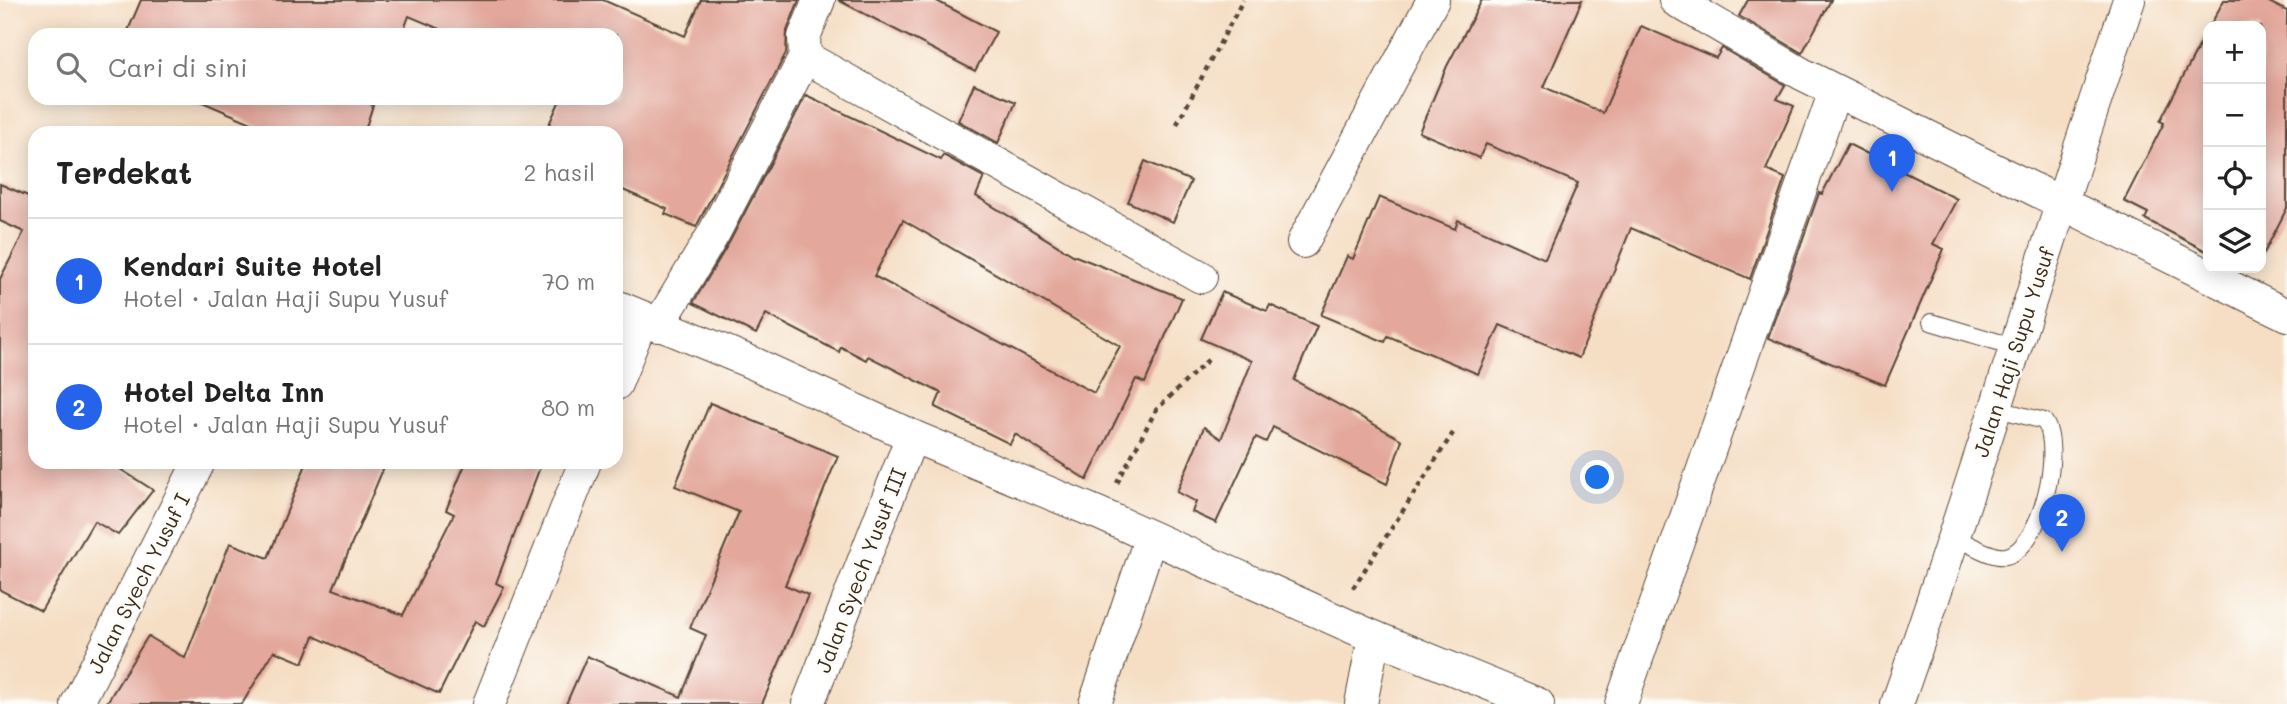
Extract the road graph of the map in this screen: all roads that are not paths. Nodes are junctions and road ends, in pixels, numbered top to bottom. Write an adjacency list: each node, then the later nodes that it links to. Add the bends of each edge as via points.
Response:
1 (819, 0): 5 (street, via 804,37)
2 (1433, 0): 8 (street)
3 (1675, 0): 6 (street)
4 (2129, 0): 7 (street, Jalan Haji Supu Yusuf)
5 (805, 57): 9 (street); 11 (street, via 707,247)
6 (1835, 91): 7 (street); 28 (street)
7 (2060, 203): 10 (street); 13 (street, Jalan Haji Supu Yusuf)
8 (1303, 242)
9 (1200, 277)
10 (2287, 315)
11 (639, 317): 14 (street); 16 (street, via 755,363)
12 (1931, 322): 13 (lane)
13 (2015, 347): 15 (street, Jalan Haji Supu Yusuf)
14 (623, 364)
15 (1994, 408): 19 (street, Jalan Haji Supu Yusuf); 19 (lane, via 2048,426 2054,450 2040,514 2025,544 2010,556 2001,557)
16 (912, 436): 20 (street); 24 (street, Jalan Syech Yusuf III)
17 (195, 469): 22 (street, Jalan Syech Yusuf I)
18 (582, 469): 23 (street)
19 (1955, 538): 29 (street, Jalan Haji Supu Yusuf)
20 (1150, 539): 21 (street); 25 (street)
21 (1374, 637): 26 (street); 27 (street)
22 (77, 704)
23 (489, 704)
24 (808, 704)
25 (1095, 704)
26 (1361, 704)
27 (1538, 704)
28 (1621, 704)
29 (1897, 704)

